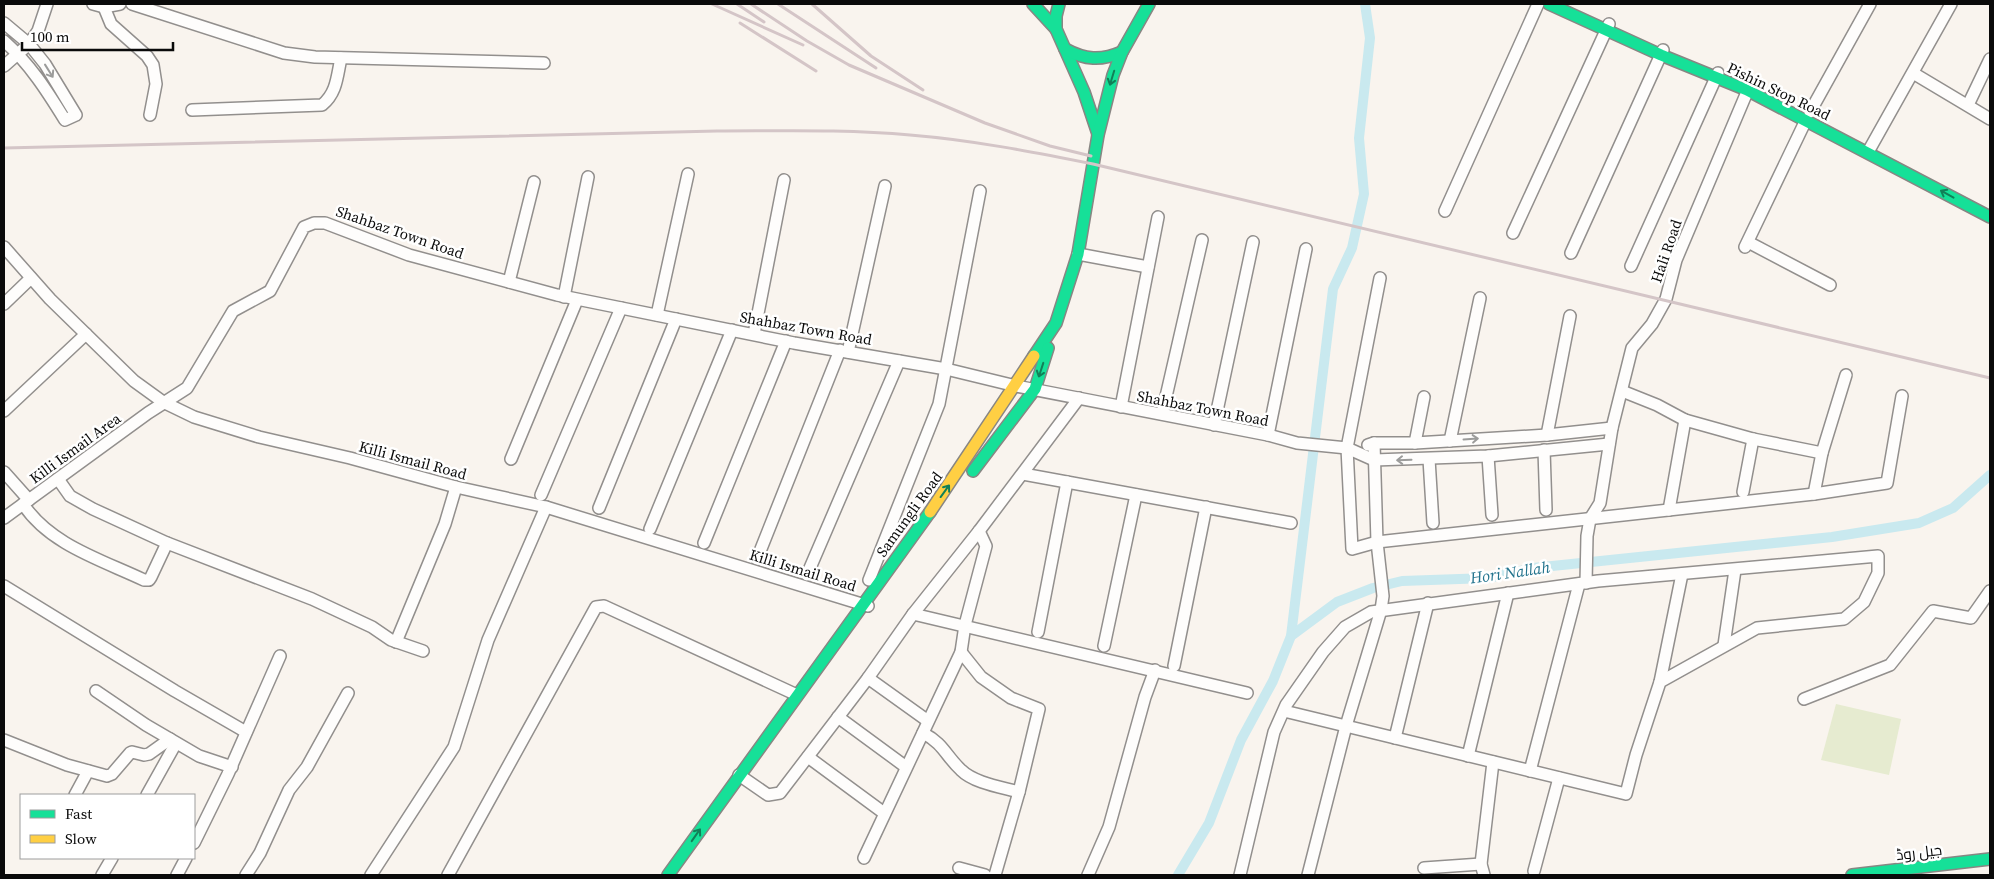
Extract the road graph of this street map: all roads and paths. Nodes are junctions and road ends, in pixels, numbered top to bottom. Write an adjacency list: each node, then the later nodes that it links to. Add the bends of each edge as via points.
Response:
1 (47, 4): 19 (street, via 38,31)
2 (120, 4): 13 (street)
3 (132, 4): 24 (street, via 284,53)
4 (1033, 4): 17 (main road)
5 (1059, 4): 17 (main road)
6 (1132, 4): 15 (main road)
7 (1149, 4): 15 (main road, Samungli Road)
8 (1538, 4): 45 (street)
9 (1550, 4): 16 (main road, Pishin Stop Road)
10 (1569, 4): 16 (main road, Pishin Stop Road)
11 (1870, 4): 34 (street)
12 (1951, 4): 28 (street)
13 (99, 6): 33 (street, via 111,24 153,64 156,84)
14 (4, 23): 19 (street)
15 (1138, 23): 21 (main road, Samungli Road)
16 (1608, 26): 22 (main road, Pishin Stop Road); 49 (street)
17 (1056, 29): 20 (main road, Samungli Road)
18 (4, 42): 23 (street)
19 (29, 44): 23 (street); 23 (street, one-way to 23, via 76,114 65,120 40,79)
20 (1065, 49): 21 (main road, via 1087,59 1099,60); 36 (main road, Samungli Road, via 1084,92)
21 (1122, 52): 36 (main road, Samungli Road, one-way to 36, via 1110,82)
22 (1663, 52): 29 (main road, Pishin Stop Road); 54 (street)
23 (18, 54): 26 (street)
24 (341, 58): 25 (street); 32 (street, via 335,89 322,105)
25 (544, 63)
26 (4, 66)
27 (1989, 66): 31 (street)
28 (1913, 73): 31 (street); 37 (street)
29 (1718, 74): 30 (main road, Pishin Stop Road); 56 (street)
30 (1749, 87): 34 (main road, Pishin Stop Road); 81 (street, Hali Road, via 1676,260 1666,299 1652,324 1632,348)
31 (1968, 105): 35 (street)
32 (192, 110)
33 (150, 115)
34 (1808, 116): 37 (main road, Pishin Stop Road); 61 (street, via 1747,245)
35 (1990, 119)
36 (1098, 136): 55 (main road, Samungli Road)
37 (1878, 148): 44 (main road, Pishin Stop Road); 47 (main road, Pishin Stop Road, one-way to 37)
38 (688, 174): 67 (street)
39 (588, 177): 62 (street)
40 (784, 180): 73 (street)
41 (534, 182): 60 (street)
42 (885, 186): 75 (street)
43 (980, 191): 77 (street)
44 (1990, 207)
45 (1445, 211)
46 (1158, 217): 57 (street)
47 (1990, 218)
48 (314, 224): 60 (street, Shahbaz Town Road, via 325,223 409,255); 85 (street, Killi Ismail Area, via 304,227 270,291 233,312 187,388)
49 (1513, 233)
50 (1202, 240): 88 (street)
51 (1253, 242): 90 (street)
52 (4, 247): 58 (street, Killi Ismail Road)
53 (1306, 249): 92 (street)
54 (1571, 253)
55 (1078, 254): 57 (street); 70 (main road, Samungli Road)
56 (1632, 266)
57 (1148, 267): 86 (street)
58 (31, 278): 65 (street); 72 (street, Killi Ismail Road)
59 (1380, 278): 99 (street)
60 (509, 282): 62 (street, Shahbaz Town Road)
61 (1830, 285)
62 (564, 297): 64 (street, Shahbaz Town Road)
63 (1480, 298): 95 (street)
64 (577, 300): 66 (street, Shahbaz Town Road); 103 (street)
65 (4, 304)
66 (621, 308): 67 (street, Shahbaz Town Road); 114 (street)
67 (657, 315): 69 (street, Shahbaz Town Road)
68 (1570, 316): 93 (street)
69 (676, 319): 71 (street, Shahbaz Town Road); 117 (street)
70 (1056, 323): 79 (main road, Samungli Road); 80 (main road, one-way to 80)
71 (732, 330): 73 (street, Shahbaz Town Road); 126 (street)
72 (86, 334): 85 (street, Killi Ismail Road, via 134,381); 87 (street)
73 (754, 334): 74 (street, Shahbaz Town Road)
74 (786, 341): 75 (street, Shahbaz Town Road); 130 (street)
75 (844, 351): 76 (street, Shahbaz Town Road); 131 (street)
76 (899, 361): 77 (street, Shahbaz Town Road); 134 (street)
77 (946, 369): 79 (street, Shahbaz Town Road); 135 (street, via 939,404)
78 (1846, 375): 101 (street)
79 (1016, 386): 80 (street, Shahbaz Town Road); 141 (main road, Samungli Road, one-way to 79)
80 (1035, 389): 84 (street, Shahbaz Town Road); 141 (main road)
81 (1622, 391): 89 (street); 91 (street, Hali Road)
82 (1902, 396): 113 (street, via 1886,483)
83 (1424, 397): 97 (street)
84 (1079, 398): 86 (street, Shahbaz Town Road); 107 (street)
85 (163, 402): 108 (street, Killi Ismail Area); 110 (street, Killi Ismail Road, via 194,418)
86 (1121, 407): 88 (street, Shahbaz Town Road)
87 (4, 410)
88 (1162, 414): 90 (street, Shahbaz Town Road)
89 (1685, 420): 94 (street); 120 (street)
90 (1214, 425): 92 (street, Shahbaz Town Road)
91 (1612, 428): 93 (street); 98 (street, Hali Road)
92 (1268, 435): 99 (street, Shahbaz Town Road, via 1297,443)
93 (1547, 435): 95 (street, one-way to 93)
94 (1753, 439): 101 (street); 111 (street)
95 (1450, 441): 97 (street)
96 (1374, 443): 97 (street); 99 (street); 105 (street)
97 (1415, 443)
98 (1609, 444): 100 (street); 123 (street, Hali Road, via 1600,503)
99 (1350, 449): 105 (street); 128 (street, via 1352,549)
100 (1544, 450): 102 (street); 119 (street)
101 (1822, 453): 113 (street)
102 (1488, 456): 104 (street); 121 (street)
103 (511, 459)
104 (1429, 459): 105 (street, one-way to 105); 125 (street)
105 (1374, 460): 128 (street)
106 (4, 472): 115 (street)
107 (1023, 474): 109 (street); 127 (street)
108 (58, 479): 115 (street, Killi Ismail Area); 129 (street, via 70,496 93,510)
109 (1067, 482): 112 (street); 145 (street)
110 (456, 487): 116 (street, Killi Ismail Road); 146 (street, via 445,524)
111 (1743, 492)
112 (1136, 494): 118 (street); 148 (street)
113 (1814, 494): 120 (street)
114 (541, 495)
115 (26, 502): 122 (street, Killi Ismail Area); 129 (street, via 32,518 41,527 98,561 144,580 151,577)
116 (546, 507): 141 (street, Killi Ismail Road); 195 (street, via 488,640 454,747)
117 (599, 508)
118 (1206, 508): 124 (street); 152 (street)
119 (1546, 510)
120 (1669, 510): 123 (street)
121 (1492, 515)
122 (4, 518)
123 (1590, 519): 128 (street); 136 (street, Hali Road)
124 (1291, 523)
125 (1433, 523)
126 (650, 529)
127 (980, 531): 143 (street); 144 (street, via 986,546)
128 (1377, 542): 142 (street, via 1383,596)
129 (167, 543): 146 (street, via 312,599)
130 (704, 543)
131 (757, 559)
132 (1735, 570): 133 (street); 147 (street); 147 (street, via 1878,556 1878,573 1864,602 1844,619 1757,628)
133 (1682, 574): 136 (street); 155 (street)
134 (807, 575)
135 (869, 580)
136 (1584, 580): 139 (street); 176 (street, Hali Road)
137 (4, 586): 165 (street)
138 (1990, 591): 160 (street, via 1971,618 1934,611 1890,665)
139 (1508, 593): 140 (street); 170 (street)
140 (1428, 603): 142 (street); 167 (street)
141 (867, 605): 159 (main road, Samungli Road); 177 (main road, Samungli Road)
142 (1381, 610): 161 (street, via 1345,627 1323,652); 164 (street)
143 (913, 614): 144 (street); 154 (street)
144 (965, 625): 150 (street); 153 (street)
145 (1038, 632)
146 (396, 642): 149 (street)
147 (1724, 645): 155 (street)
148 (1104, 646)
149 (423, 651)
150 (961, 652): 163 (street); 179 (street, via 981,677 1011,698 1039,709)
151 (280, 656): 165 (street)
152 (1174, 666)
153 (1155, 670): 157 (street); 201 (street, via 1108,827)
154 (868, 678): 162 (street); 163 (street)
155 (1660, 682): 178 (street, via 1626,794)
156 (96, 691): 169 (street)
157 (1247, 693)
158 (348, 694): 194 (street, via 307,767 289,790 260,853)
159 (797, 694): 177 (main road, Samungli Road); 196 (street, via 604,606 596,607)
160 (1804, 699)
161 (1284, 711): 164 (street); 202 (street, via 1274,732)
162 (838, 717): 171 (street); 174 (street)
163 (928, 721): 166 (street)
164 (1346, 726): 167 (street); 203 (street)
165 (246, 732): 173 (street)
166 (923, 733): 174 (street); 179 (street, via 937,741 962,771 979,780)
167 (1395, 738): 170 (street)
168 (4, 740): 175 (street)
169 (173, 741): 173 (street, via 199,756); 175 (street, via 149,754 130,753 107,776); 181 (street)
170 (1468, 756): 172 (street)
171 (808, 757): 177 (street, via 780,793 768,795); 182 (street)
172 (1493, 762): 176 (street); 190 (street)
173 (232, 766): 183 (street)
174 (906, 767): 182 (street)
175 (88, 771): 180 (street)
176 (1530, 771): 178 (street)
177 (744, 778): 197 (main road, Samungli Road, one-way to 177); 198 (main road, Samungli Road)
178 (1559, 778): 191 (street)
179 (1019, 792): 200 (street)
180 (76, 794)
181 (147, 794)
182 (884, 813): 184 (street)
183 (195, 841)
184 (864, 858)
185 (111, 859): 192 (street)
186 (185, 859): 193 (street)
187 (1990, 859): 204 (main road, جیل روڈ)
188 (959, 868): 199 (street)
189 (1424, 868): 190 (street)
190 (1482, 870)
191 (1534, 872)
192 (102, 875)
193 (177, 875)
194 (246, 875)
195 (372, 875)
196 (448, 875)
197 (668, 875)
198 (680, 875)
199 (985, 875)
200 (995, 875)
201 (1088, 875)
202 (1240, 875)
203 (1308, 875)
204 (1852, 875)

